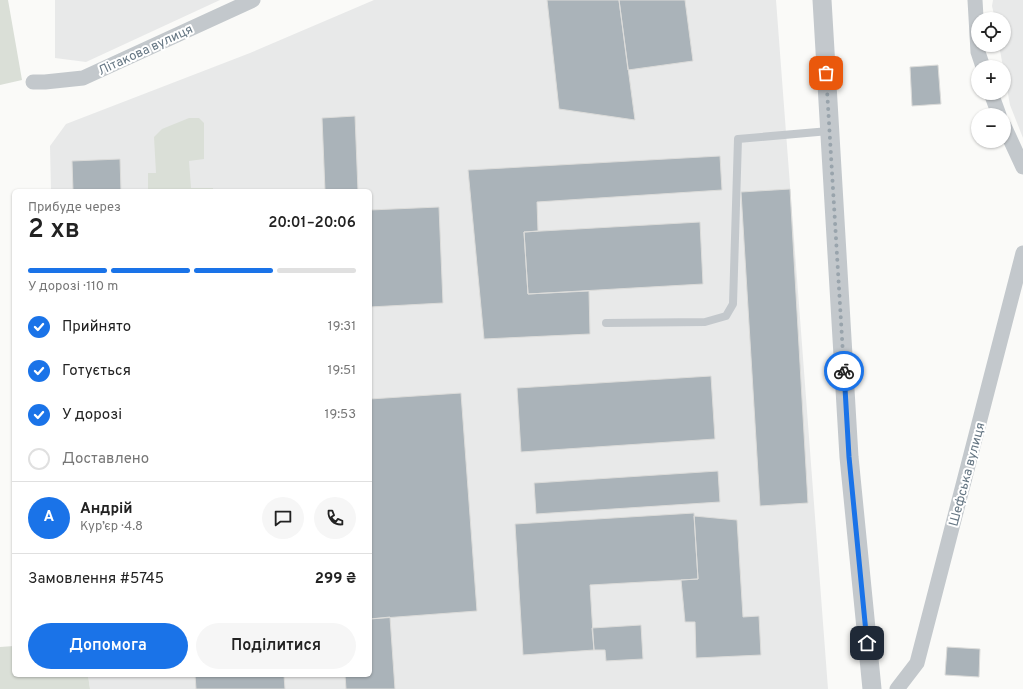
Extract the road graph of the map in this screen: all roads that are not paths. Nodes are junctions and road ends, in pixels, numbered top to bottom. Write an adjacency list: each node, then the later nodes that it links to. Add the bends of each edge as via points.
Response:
1 (252, 0): 5 (street, Літакова вулиця, via 83,78)
2 (822, 0): 6 (street)
3 (975, 0): 4 (street)
4 (981, 60)
5 (33, 82)
6 (829, 131): 10 (lane, via 738,139 733,304 726,316 705,322); 11 (street, via 849,457)
7 (1011, 141): 8 (street)
8 (1023, 166)
9 (1023, 253): 12 (street, Шефська вулиця, via 916,663)
10 (606, 323)
11 (872, 689)
12 (897, 689)

